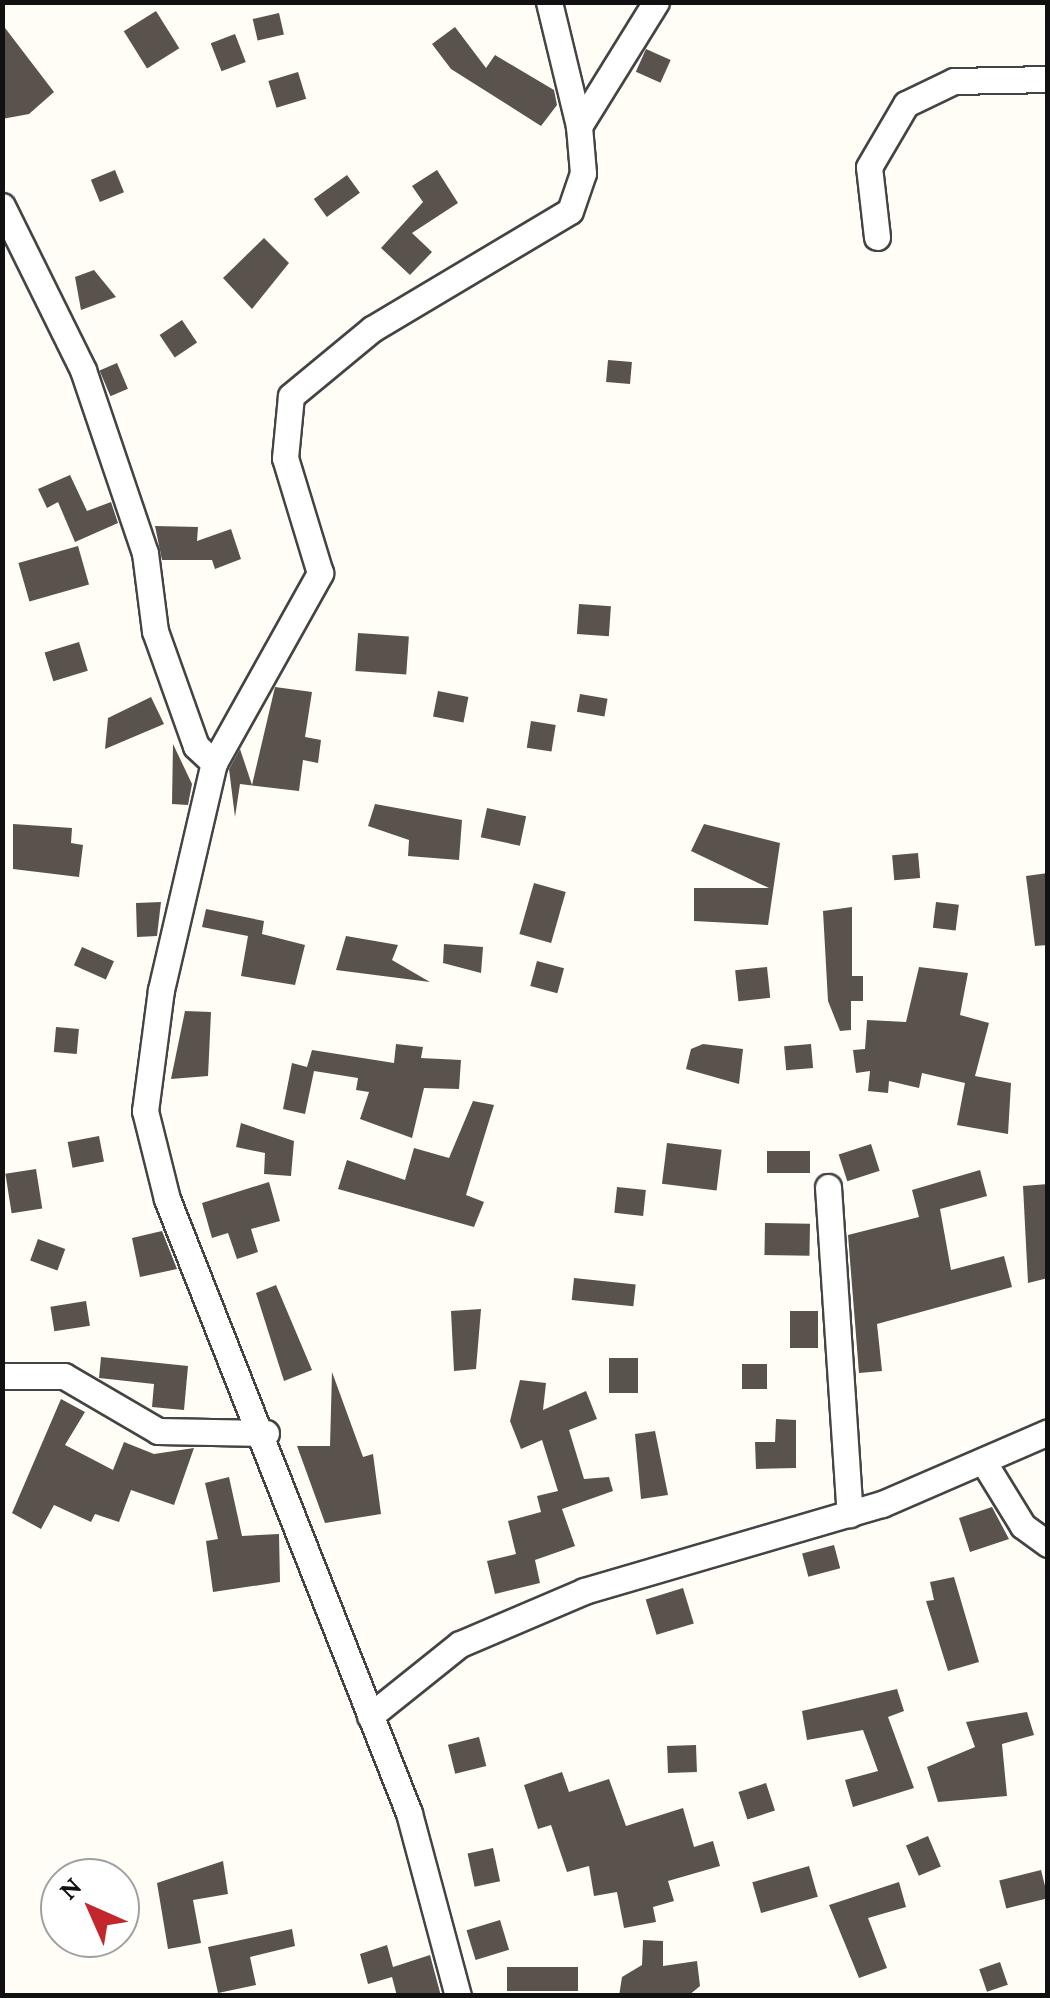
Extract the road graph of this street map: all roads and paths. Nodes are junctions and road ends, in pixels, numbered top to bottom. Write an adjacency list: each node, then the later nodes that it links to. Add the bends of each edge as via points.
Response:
1 (548, 2): 4 (street)
2 (656, 2): 4 (street)
3 (1048, 79): 6 (street, via 954,82 906,104 869,167)
4 (579, 126): 7 (street, via 583,173 564,218 372,329 292,396 285,458 320,573)
5 (2, 206): 7 (street, via 82,370 145,553 155,631 196,746)
6 (877, 237)
7 (214, 763): 10 (street, via 161,990 145,1111 167,1199)
8 (828, 1187): 13 (street)
9 (2, 1376): 10 (street, via 64,1376 158,1431)
10 (266, 1432): 15 (street)
11 (1048, 1432): 12 (street)
12 (983, 1461): 13 (street); 14 (street, via 1023,1526)
13 (850, 1514): 15 (street, via 584,1591 460,1644)
14 (1048, 1544)
15 (370, 1716): 16 (street, via 425,1860)
16 (458, 1996)

